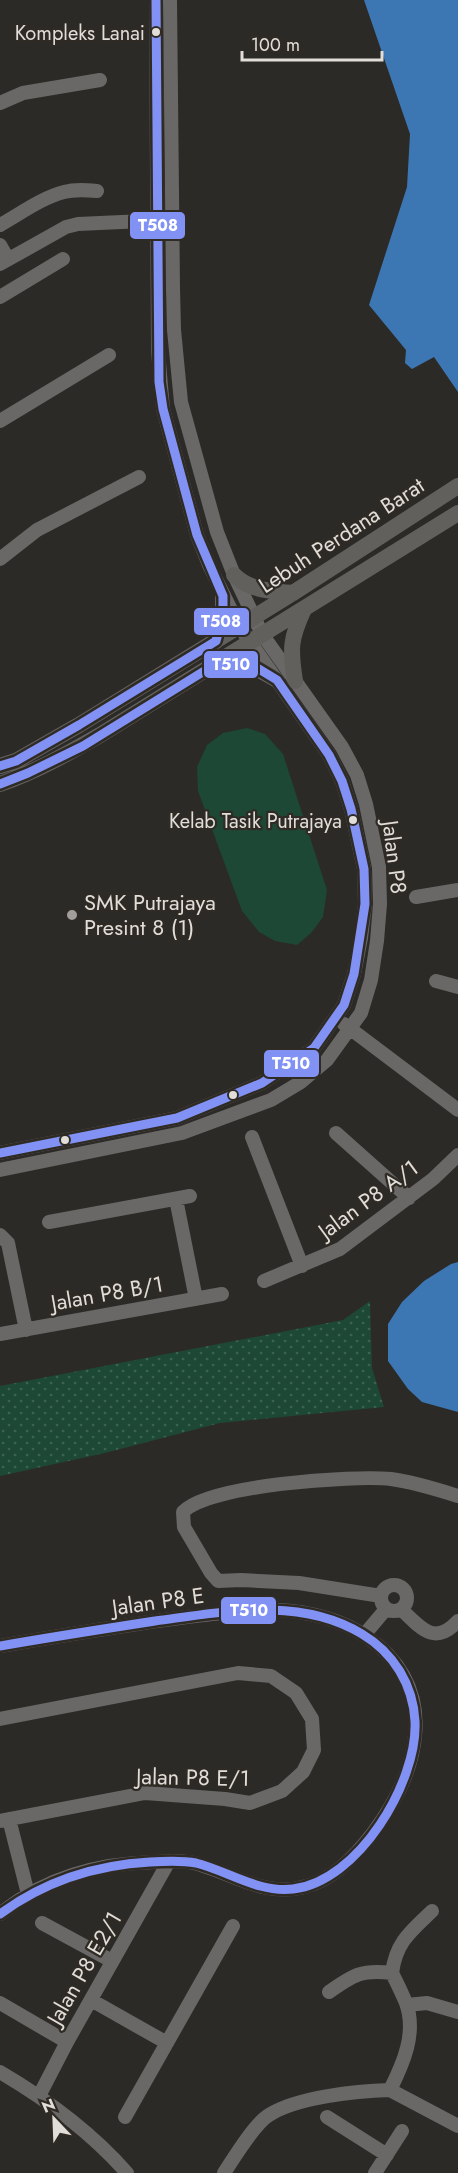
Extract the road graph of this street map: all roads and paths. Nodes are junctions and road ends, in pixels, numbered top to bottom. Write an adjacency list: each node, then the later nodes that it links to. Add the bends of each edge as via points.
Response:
1 (156, 0): 6 (street)
2 (170, 0): 6 (street)
3 (100, 80): 4 (street, via 23,93)
4 (0, 103)
5 (97, 191): 7 (street, via 63,192)
6 (164, 220): 10 (street, via 66,227); 18 (street, Jalan P8, via 181,402 217,532); 20 (street, Jalan P8, via 158,351 163,409 197,535)
7 (0, 225)
8 (0, 245): 10 (street)
9 (63, 259): 11 (street)
10 (4, 262)
11 (0, 297)
12 (109, 356): 13 (street)
13 (0, 421)
14 (139, 477): 17 (street, via 37,530)
15 (454, 489): 19 (main road, Lebuh Perdana Barat)
16 (458, 513): 21 (main road, Lebuh Perdana Barat)
17 (0, 559)
18 (234, 575): 19 (main road, via 256,589); 22 (street, Jalan P8)
19 (293, 593): 22 (main road, Lebuh Perdana Barat)
20 (223, 596): 23 (street, Jalan P8); 25 (main road)
21 (304, 608): 24 (main road, Lebuh Perdana Barat); 28 (main road, via 291,641)
22 (254, 616): 23 (main road, Lebuh Perdana Barat); 24 (street, Jalan P8)
23 (238, 626): 24 (street, Jalan P8); 25 (main road, Lebuh Perdana Barat)
24 (255, 638): 26 (main road, Lebuh Perdana Barat); 27 (street, Jalan P8); 28 (street, Jalan P8)
25 (216, 641): 29 (main road, Lebuh Perdana Barat, via 79,725)
26 (214, 665): 27 (main road, via 254,666); 30 (main road, Lebuh Perdana Barat, via 60,758)
27 (277, 680): 35 (street, Jalan P8, via 342,781 364,868 361,938 354,974 344,1005)
28 (295, 681): 36 (street, Jalan P8, via 357,775 379,867 380,904 371,980 361,1012)
29 (0, 766)
30 (0, 784)
31 (458, 890): 32 (street)
32 (416, 897)
33 (436, 981): 34 (street)
34 (458, 987)
35 (335, 1017): 36 (street); 40 (street, Jalan P8, via 314,1048 288,1067 262,1083 177,1118)
36 (350, 1028): 37 (street); 42 (street, Jalan P8, via 327,1060 271,1100 182,1133)
37 (458, 1110)
38 (336, 1133): 43 (street)
39 (252, 1137): 46 (street)
40 (0, 1153)
41 (458, 1155): 43 (street, Jalan P8 A/1)
42 (0, 1170)
43 (409, 1198): 46 (street, Jalan P8 A/1, via 340,1249)
44 (50, 1222): 49 (street, via 183,1197)
45 (0, 1234): 50 (street, via 8,1243)
46 (302, 1266): 47 (street, Jalan P8 A/1)
47 (264, 1281)
48 (222, 1293): 49 (street, Jalan P8 B/1)
49 (196, 1299): 50 (street, Jalan P8 B/1)
50 (26, 1330): 51 (street, Jalan P8 B/1)
51 (0, 1334)
52 (458, 1496): 53 (street, via 392,1479 347,1478 278,1483 201,1501 183,1512 184,1527 218,1581 299,1583)
53 (381, 1596): 54 (street); 55 (street, via 391,1585 401,1587 407,1595)
54 (386, 1609): 55 (street); 57 (street)
55 (401, 1609): 56 (street, via 428,1632 449,1630)
56 (458, 1621)
57 (364, 1635): 58 (street, Jalan P8 E, via 320,1617 293,1611 253,1610); 61 (street, Jalan P8 E, via 386,1652 403,1677 415,1710 416,1731 414,1752 399,1791 366,1842 330,1874 311,1886 294,1890 248,1884 198,1864)
58 (0, 1646)
59 (0, 1719): 60 (street, Jalan P8 E/1, via 238,1673 271,1677 296,1693 312,1719 314,1750 303,1772 282,1791 250,1803 145,1793)
60 (4, 1820): 62 (street, Jalan P8 E/1)
61 (169, 1861): 62 (street, Jalan P8 E, via 101,1867 65,1877); 67 (street, Jalan P8 E2/1)
62 (28, 1894): 64 (street, Jalan P8 E)
63 (432, 1911): 68 (street, via 405,1936 394,1956)
64 (0, 1914)
65 (42, 1923): 67 (street)
66 (233, 1926): 75 (street)
67 (112, 1961): 70 (street, Jalan P8 E2/1)
68 (392, 1973): 69 (street, via 372,1970 349,1978); 72 (street)
69 (329, 1992)
70 (91, 2000): 74 (street, Jalan P8 E2/1); 75 (street)
71 (0, 2003): 74 (street)
72 (407, 2005): 73 (street, via 426,2003); 77 (street, via 410,2038)
73 (458, 2012)
74 (66, 2042): 78 (street, Jalan P8 E2/1)
75 (167, 2043): 79 (street)
76 (0, 2072): 78 (street)
77 (390, 2090): 81 (street); 85 (street, via 295,2103 267,2115)
78 (39, 2096): 84 (street, via 109,2153)
79 (125, 2117)
80 (327, 2117): 83 (street)
81 (458, 2126)
82 (402, 2131): 83 (street)
83 (387, 2155): 86 (street)
84 (127, 2173)
85 (224, 2173)
86 (375, 2173)

